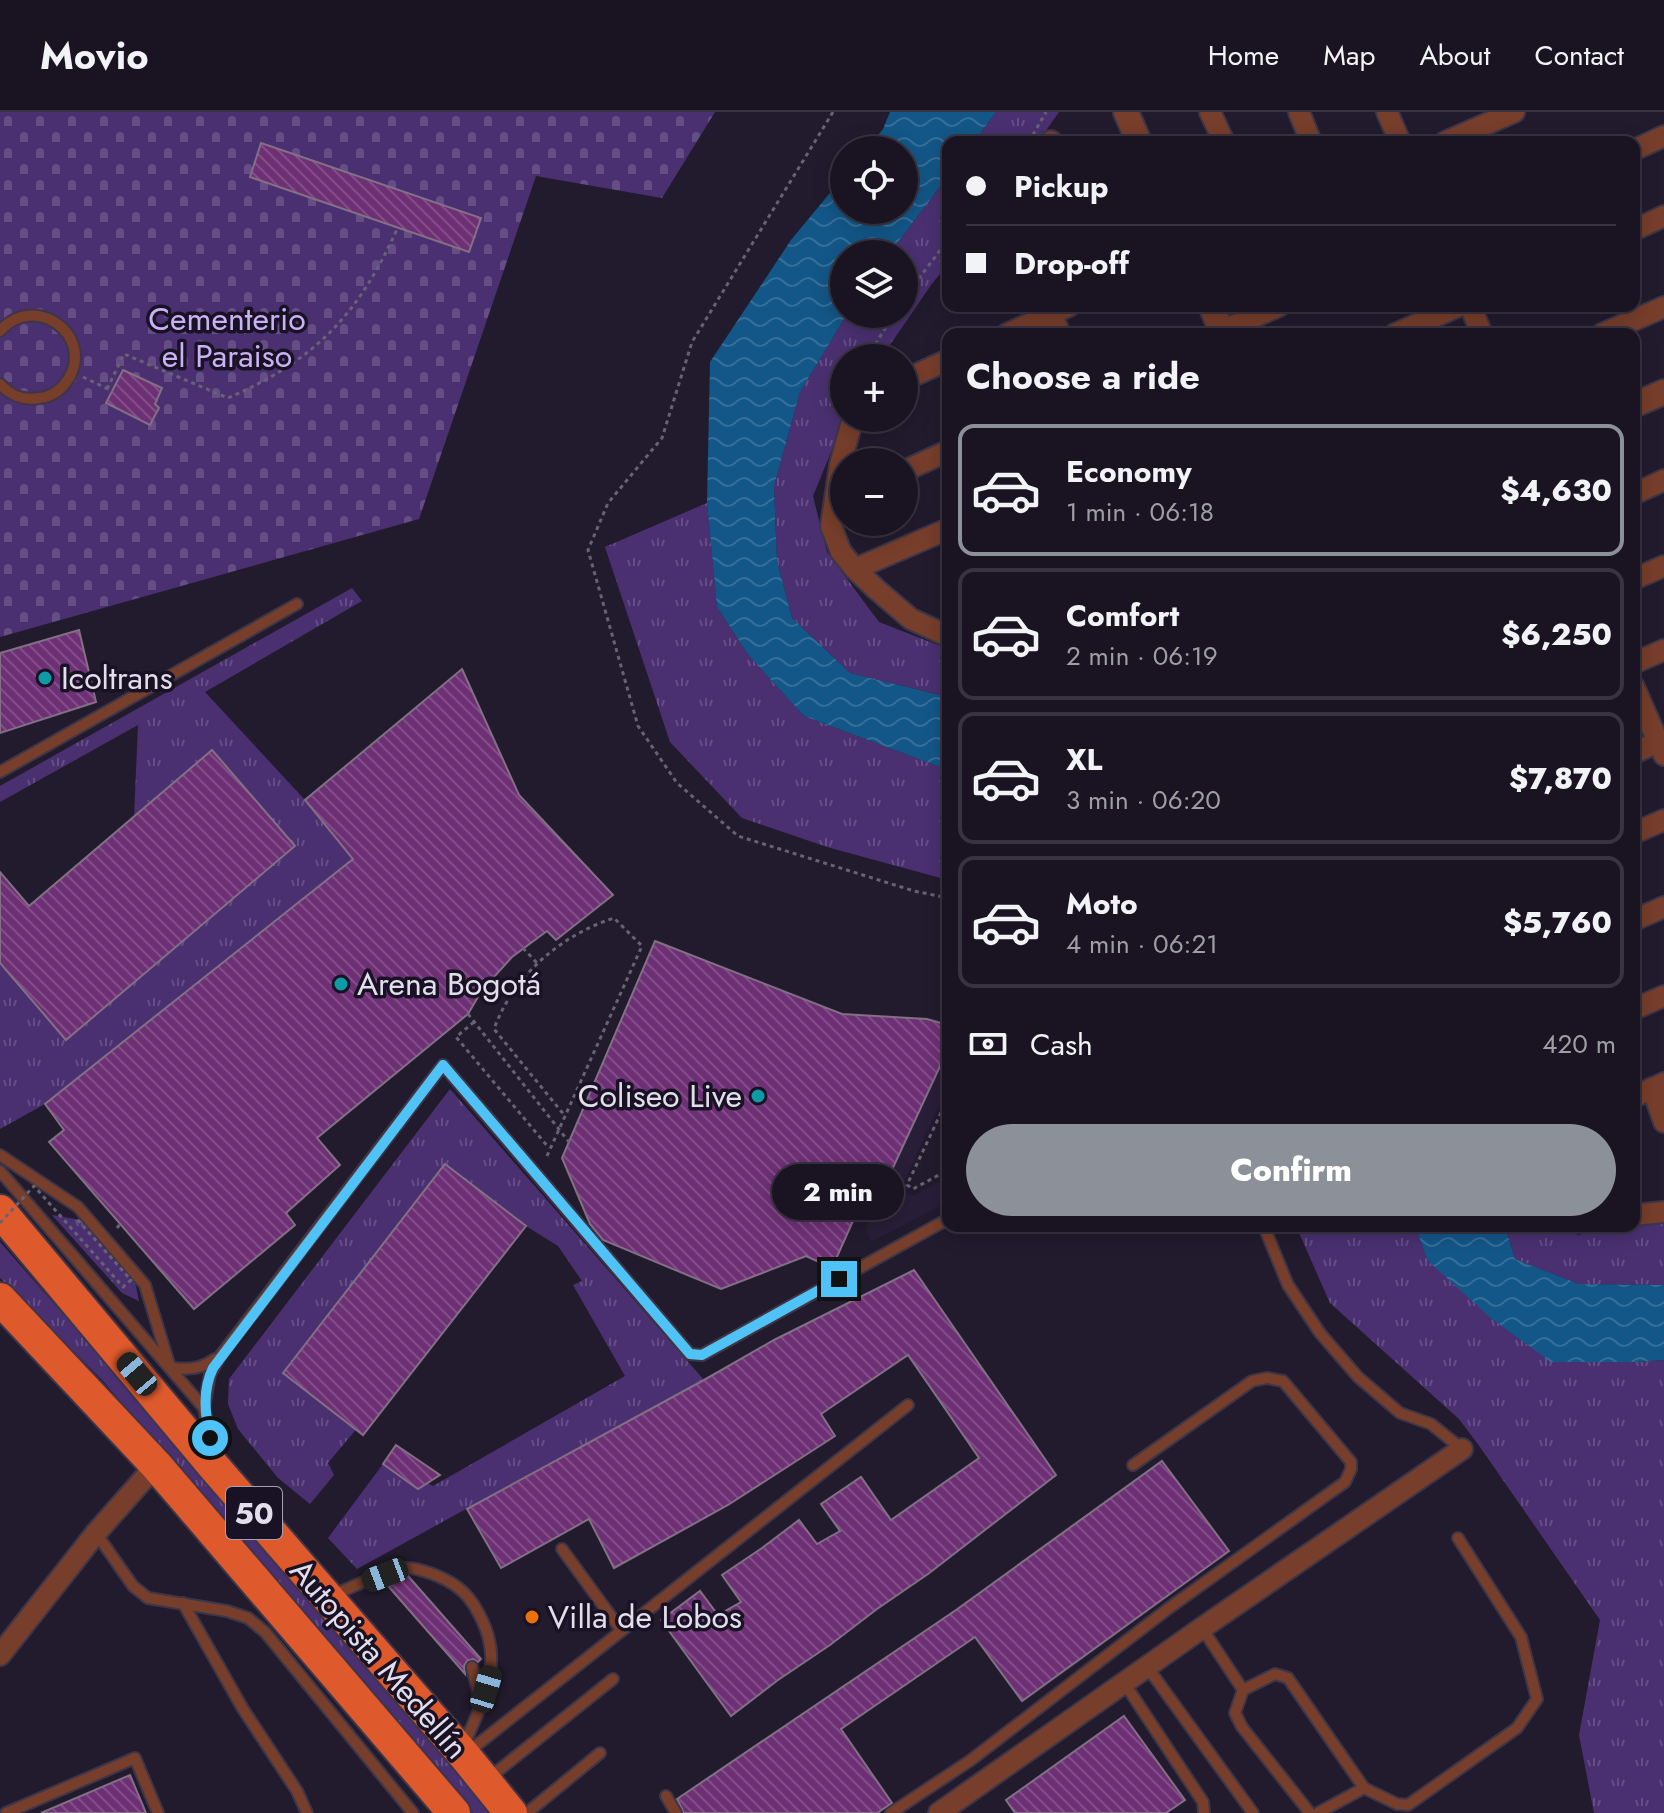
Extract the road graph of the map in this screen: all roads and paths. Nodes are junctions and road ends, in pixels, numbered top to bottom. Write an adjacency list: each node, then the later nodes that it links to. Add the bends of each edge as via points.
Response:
1 (833, 112): 56 (path, via 692,342 662,438 608,503 588,550 638,726 677,783 738,836)
2 (1046, 112): 9 (path)
3 (1126, 112): 10 (street)
4 (1210, 112): 11 (street)
5 (1299, 112): 12 (street)
6 (1387, 112): 13 (street)
7 (1514, 112): 8 (street)
8 (1472, 120): 14 (street)
9 (1032, 136)
10 (1136, 136)
11 (1221, 136)
12 (1309, 136)
13 (1397, 136)
14 (1452, 136)
15 (1664, 136): 16 (street)
16 (1640, 147)
17 (1664, 216): 19 (street)
18 (398, 227): 32 (path, via 368,286 340,322 306,354 256,386 228,398 124,354 110,390)
19 (1640, 227)
20 (942, 248): 21 (path)
21 (918, 280)
22 (1664, 307): 29 (street)
23 (1050, 312): 26 (street)
24 (1266, 312): 27 (street)
25 (1445, 312): 28 (street)
26 (1019, 328)
27 (1231, 328)
28 (1409, 328)
29 (1616, 328)
30 (0, 331): 32 (lane, via 28,315 55,322 73,344)
31 (942, 363): 33 (street)
32 (72, 372): 34 (lane, via 55,393 42,398 15,396)
33 (918, 374)
34 (0, 384)
35 (1664, 392): 36 (street)
36 (1640, 402)
37 (942, 454): 38 (street)
38 (918, 465)
39 (1664, 480): 40 (street)
40 (1640, 491)
41 (942, 532): 44 (street)
42 (835, 536): 44 (street)
43 (1664, 566): 45 (street)
44 (855, 569): 47 (street, via 911,619)
45 (1640, 576)
46 (297, 604): 53 (lane)
47 (942, 628)
48 (1664, 650): 49 (street)
49 (1640, 660)
50 (1640, 701): 51 (street)
51 (1661, 749): 52 (street)
52 (1640, 752)
53 (0, 772)
54 (1664, 820): 55 (street)
55 (1640, 830)
56 (942, 897)
57 (1664, 907): 58 (street)
58 (1640, 917)
59 (523, 948): 60 (path)
60 (537, 963): 67 (path, via 510,995 494,1029); 67 (path, via 577,934 614,918 642,946)
61 (1664, 996): 62 (street)
62 (1640, 1006)
63 (468, 1014): 64 (path, bridge)
64 (474, 1022): 69 (path, bridge); 70 (path, via 456,1037)
65 (1650, 1089): 68 (street)
66 (942, 1110): 74 (path, via 905,1185 913,1189)
67 (565, 1116): 70 (path)
68 (1664, 1122)
69 (569, 1142)
70 (550, 1149): 72 (path)
71 (0, 1155): 84 (lane, via 78,1207 145,1285)
72 (547, 1156)
73 (0, 1171): 84 (lane)
74 (942, 1173)
75 (0, 1211): 90 (highway, Autopista Medellín / 50)
76 (1664, 1212): 77 (street)
77 (1640, 1214)
78 (76, 1218): 80 (path, bridge, via 131,1280 123,1287 34,1186)
79 (942, 1222): 83 (lane, via 702,1355 690,1354 443,1065)
80 (0, 1223)
81 (1266, 1232): 87 (lane, via 1288,1285 1358,1377 1400,1413 1431,1424)
82 (0, 1299): 88 (highway, 50)
83 (221, 1355): 84 (lane, via 196,1368); 86 (lane, via 210,1374)
84 (170, 1367): 86 (lane)
85 (908, 1405): 99 (lane)
86 (204, 1408): 90 (lane)
87 (1462, 1449): 98 (street)
88 (156, 1465): 91 (street); 116 (highway, 50)
89 (1133, 1465): 120 (lane, via 1252,1381 1267,1378 1283,1381 1351,1462 1351,1469 1345,1482 971,1760)
90 (215, 1468): 96 (highway, Autopista Medellín / 50)
91 (96, 1533): 97 (lane, via 133,1586 148,1598); 100 (street)
92 (1458, 1538): 110 (lane, via 1521,1637 1537,1699 1517,1728 1408,1805)
93 (562, 1549): 99 (lane)
94 (385, 1575): 95 (lane); 96 (lane); 106 (lane, via 406,1568 426,1572 447,1580 470,1600 489,1633 493,1653)
95 (397, 1580)
96 (327, 1597): 108 (highway, Autopista Medellín / 50)
97 (183, 1603): 114 (lane); 115 (lane, via 248,1618 265,1632)
98 (1202, 1628): 102 (street); 105 (lane)
99 (621, 1630): 108 (lane)
100 (0, 1655)
101 (472, 1667): 106 (lane)
102 (1148, 1668): 104 (street); 123 (lane)
103 (613, 1679): 109 (lane)
104 (1125, 1684): 121 (street); 122 (lane, via 1203,1802)
105 (1243, 1690): 110 (lane, via 1275,1674 1288,1678); 124 (lane, via 1235,1713 1242,1727)
106 (481, 1705): 108 (lane)
107 (600, 1753): 118 (lane)
108 (462, 1754): 109 (highway, Autopista Medellín / 50)
109 (484, 1781): 117 (highway, Autopista Medellín / 50)
110 (1364, 1788): 125 (lane)
111 (666, 1796): 119 (lane)
112 (6, 1813): 113 (lane, via 135,1758)
113 (158, 1813)
114 (307, 1813)
115 (413, 1813)
116 (454, 1813)
117 (511, 1813)
118 (527, 1813)
119 (676, 1813)
120 (891, 1813)
121 (939, 1813)
122 (1204, 1813)
123 (1253, 1813)
124 (1310, 1813)
125 (1318, 1813)

